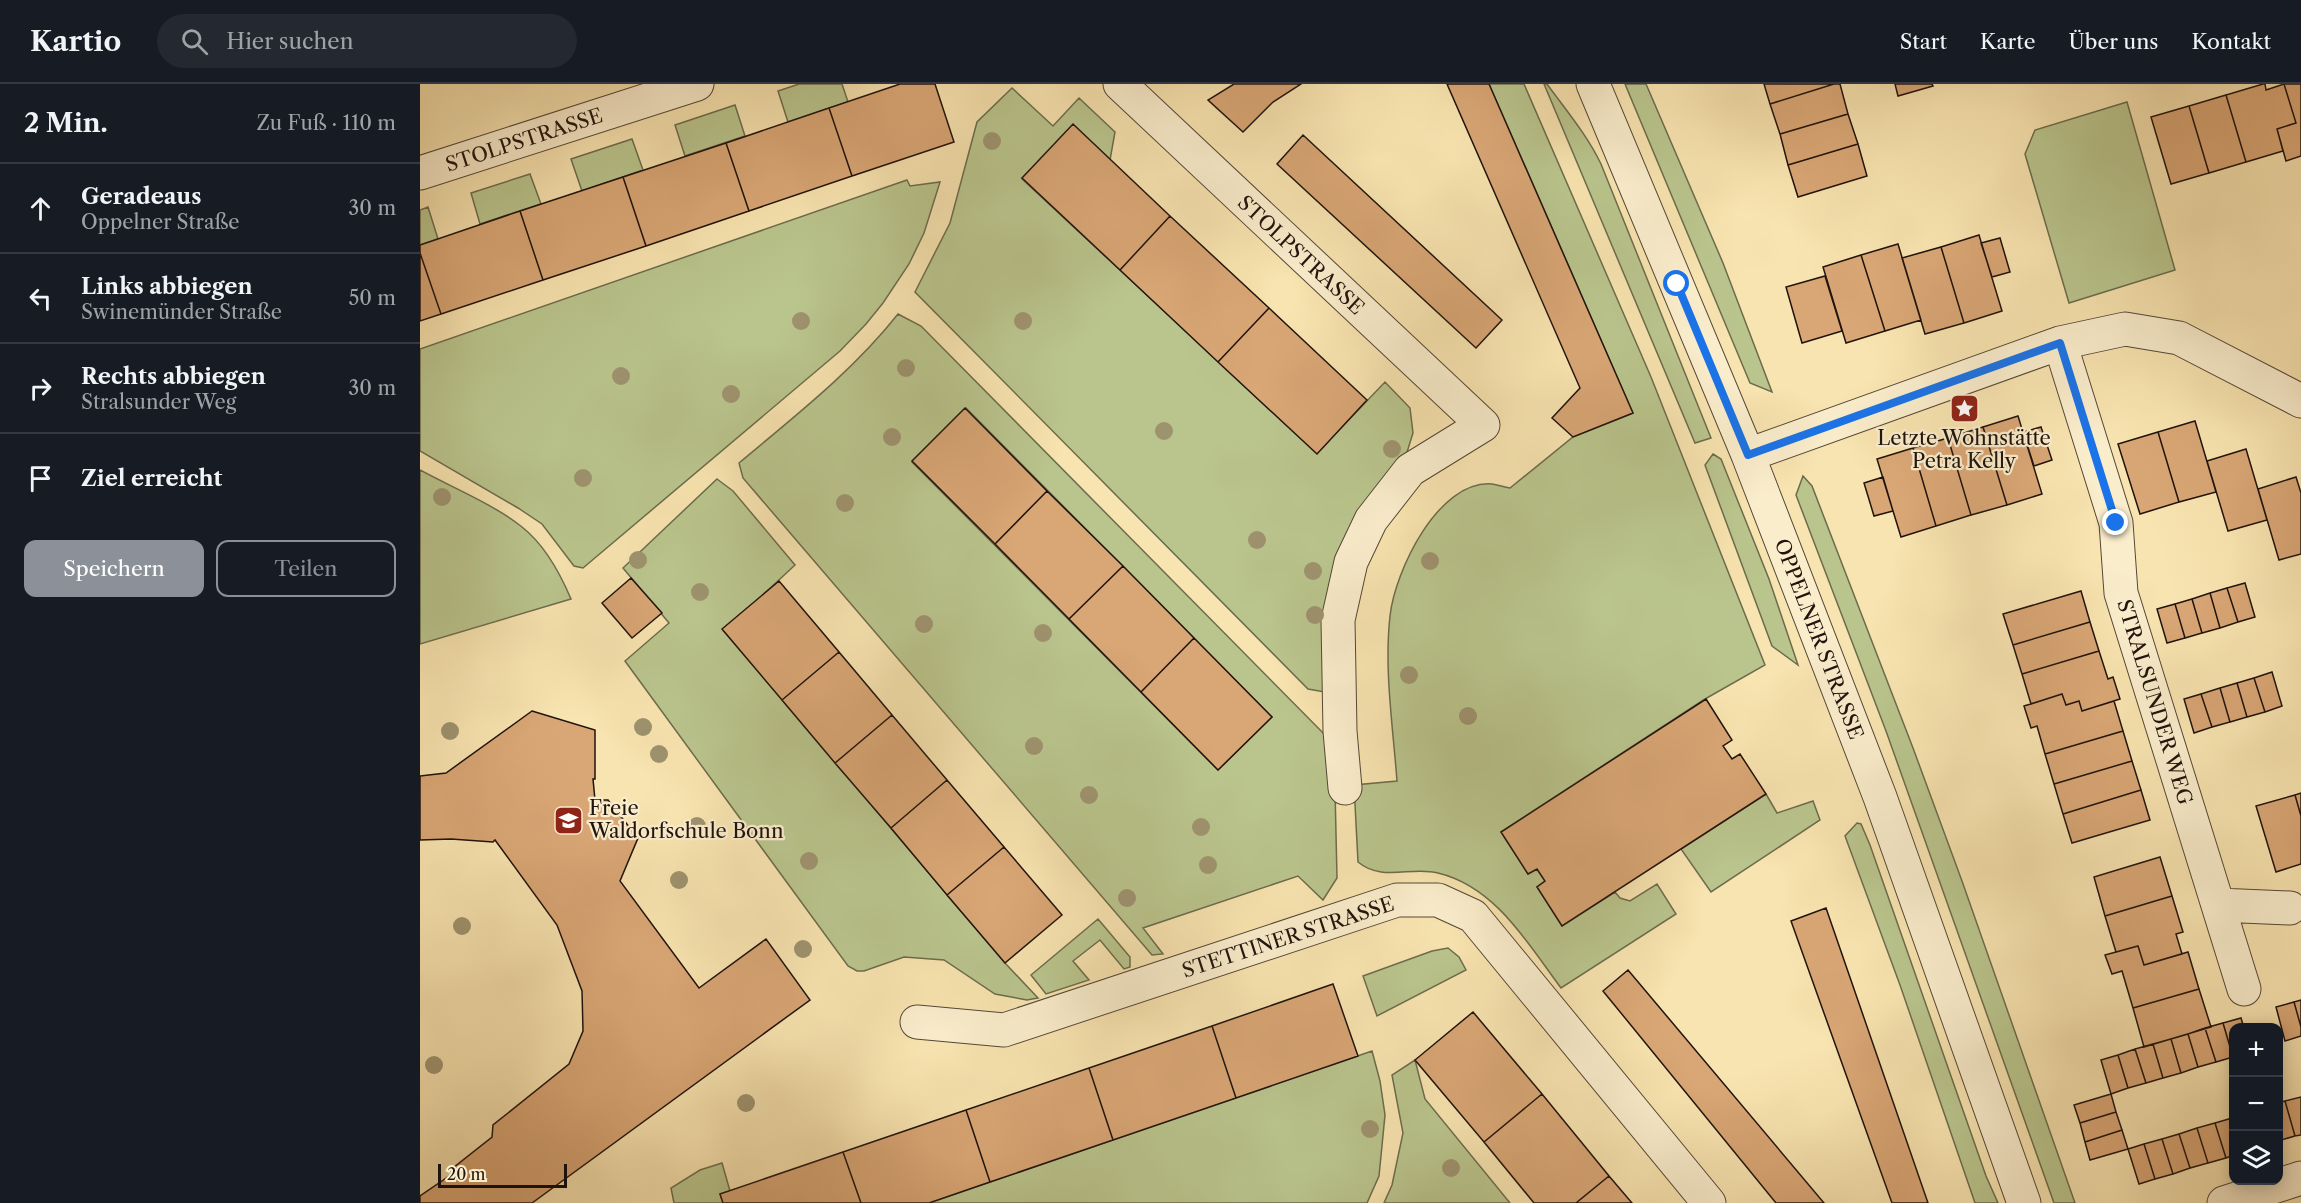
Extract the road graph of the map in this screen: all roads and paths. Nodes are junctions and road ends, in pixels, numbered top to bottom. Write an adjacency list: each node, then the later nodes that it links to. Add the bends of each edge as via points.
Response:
1 (697, 84): 4 (street, STOLPSTRASSE)
2 (1120, 84): 8 (street, STOLPSTRASSE, via 1483,425 1410,470 1371,520 1351,562 1338,620)
3 (1593, 84): 7 (street, OPPELNER STRASSE)
4 (420, 173)
5 (2060, 343): 6 (street, via 2125,329 2179,339); 7 (street); 9 (street, STRALSUNDER WEG, via 2116,523 2121,592)
6 (2301, 401)
7 (1748, 455): 15 (street, OPPELNER STRASSE, via 1880,797)
8 (1345, 788)
9 (2218, 905): 10 (street); 11 (street, STRALSUNDER WEG)
10 (2290, 908)
11 (2244, 988)
12 (917, 1022): 14 (street, STETTINER STRASSE, via 1004,1030 1397,900 1438,900 1473,916)
13 (2301, 1178): 16 (street)
14 (1709, 1203)
15 (2024, 1203)
16 (2224, 1203)

